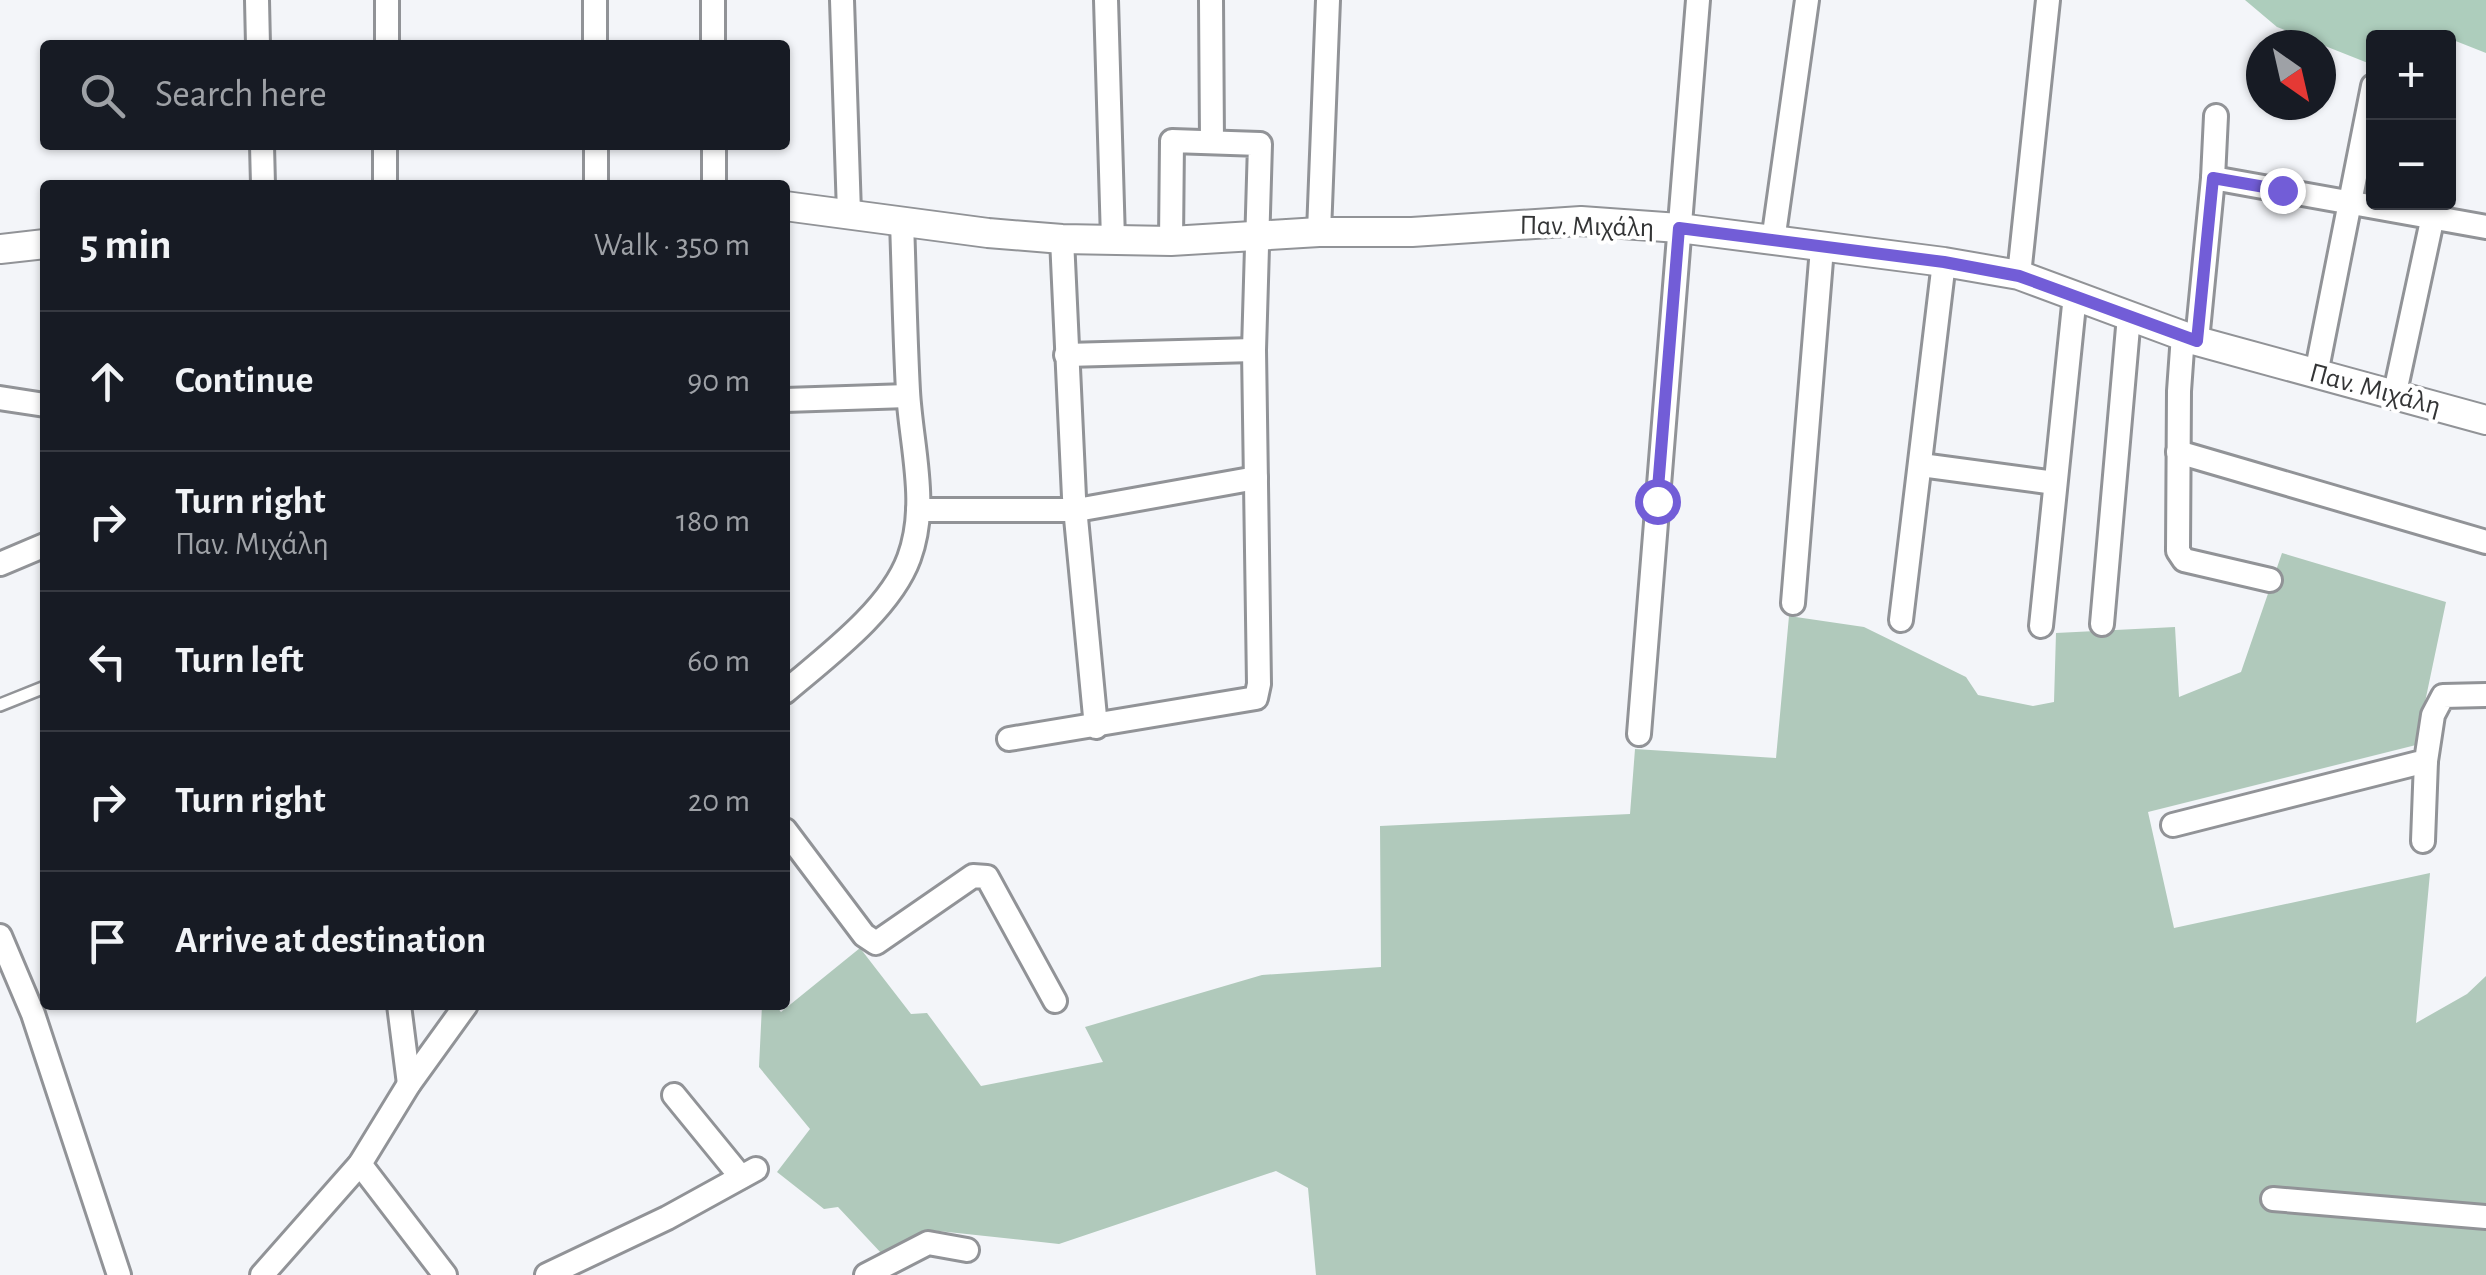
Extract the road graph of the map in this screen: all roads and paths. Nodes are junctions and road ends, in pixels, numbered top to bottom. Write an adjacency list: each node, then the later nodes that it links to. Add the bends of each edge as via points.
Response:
1 (257, 0): 12 (street)
2 (387, 0): 13 (street)
3 (595, 0): 14 (street)
4 (713, 0): 15 (street)
5 (842, 0): 33 (street)
6 (1106, 0): 40 (street)
7 (1211, 0): 18 (street)
8 (1328, 0): 37 (street)
9 (1698, 0): 36 (street)
10 (1807, 0): 41 (street)
11 (2048, 0): 47 (street)
12 (258, 40)
13 (386, 40)
14 (596, 40)
15 (714, 40)
16 (2216, 116): 23 (street)
17 (2366, 120): 28 (street)
18 (1212, 141): 38 (street, via 1260,144); 42 (street, via 1172,141)
19 (262, 150): 24 (street)
20 (385, 150): 25 (street)
21 (596, 150): 26 (street)
22 (714, 150): 27 (street)
23 (2213, 178): 28 (street); 50 (street)
24 (263, 180)
25 (384, 180)
26 (596, 180)
27 (714, 180)
28 (2350, 203): 29 (street); 53 (street)
29 (2366, 204)
30 (790, 207): 33 (street, Παν. Μιχάλη)
31 (2435, 210): 55 (street)
32 (2438, 210): 35 (street)
33 (849, 214): 34 (street, Παν. Μιχάλη)
34 (902, 222): 39 (street, Παν. Μιχάλη); 54 (street)
35 (2486, 227)
36 (1679, 228): 37 (street, Παν. Μιχάλη, via 1581,221); 41 (street, Παν. Μιχάλη); 79 (street)
37 (1319, 232): 38 (street, Παν. Μιχάλη)
38 (1259, 238): 42 (street, Παν. Μιχάλη); 51 (street)
39 (1062, 239): 40 (street, Παν. Μιχάλη); 52 (street)
40 (1113, 240): 42 (street, Παν. Μιχάλη)
41 (1773, 241): 44 (street, Παν. Μιχάλη)
42 (1171, 242)
43 (40, 245): 45 (street)
44 (1822, 248): 46 (street, Παν. Μιχάλη); 70 (street)
45 (0, 249)
46 (1944, 262): 47 (street, Παν. Μιχάλη); 61 (street)
47 (2019, 276): 48 (street, Παν. Μιχάλη)
48 (2075, 294): 49 (street, Παν. Μιχάλη); 63 (street)
49 (2129, 316): 50 (street, Παν. Μιχάλη); 72 (street)
50 (2190, 338): 53 (street, Παν. Μιχάλη); 60 (street)
51 (1254, 350): 52 (street); 62 (street)
52 (1066, 355): 65 (street)
53 (2316, 374): 55 (street, Παν. Μιχάλη)
54 (908, 396): 57 (street); 64 (street)
55 (2394, 397): 59 (street, Παν. Μιχάλη)
56 (0, 398): 58 (street)
57 (790, 400)
58 (40, 404)
59 (2486, 420)
60 (2178, 452): 66 (street); 69 (street, via 2178,550 2184,560)
61 (1920, 465): 63 (street); 71 (street)
62 (1256, 478): 65 (street); 78 (street, via 1256,698)
63 (2054, 483): 73 (street)
64 (918, 510): 65 (street); 74 (street, via 909,559 887,596)
65 (1077, 510): 78 (street)
66 (2486, 542)
67 (40, 547): 68 (street)
68 (0, 564)
69 (2270, 580)
70 (1793, 603)
71 (1901, 620)
72 (2102, 624)
73 (2040, 626)
74 (790, 687)
75 (40, 689): 77 (lane)
76 (2486, 696): 81 (street, via 2442,696)
77 (0, 705)
78 (1096, 727): 80 (street)
79 (1638, 734)
80 (1010, 739)
81 (2426, 761): 82 (street); 84 (street)
82 (2173, 825)
83 (790, 837): 86 (street, via 876,943 973,876 986,877)
84 (2423, 841)
85 (0, 936): 95 (street)
86 (1055, 1000)
87 (399, 1010): 89 (street)
88 (462, 1010): 89 (street)
89 (409, 1084): 91 (street)
90 (674, 1095): 98 (street, via 748,1173)
91 (360, 1164): 96 (street); 97 (street)
92 (2274, 1199): 93 (street)
93 (2486, 1216)
94 (967, 1250): 99 (street, via 928,1243)
95 (119, 1275)
96 (262, 1275)
97 (445, 1275)
98 (547, 1275)
99 (866, 1275)

